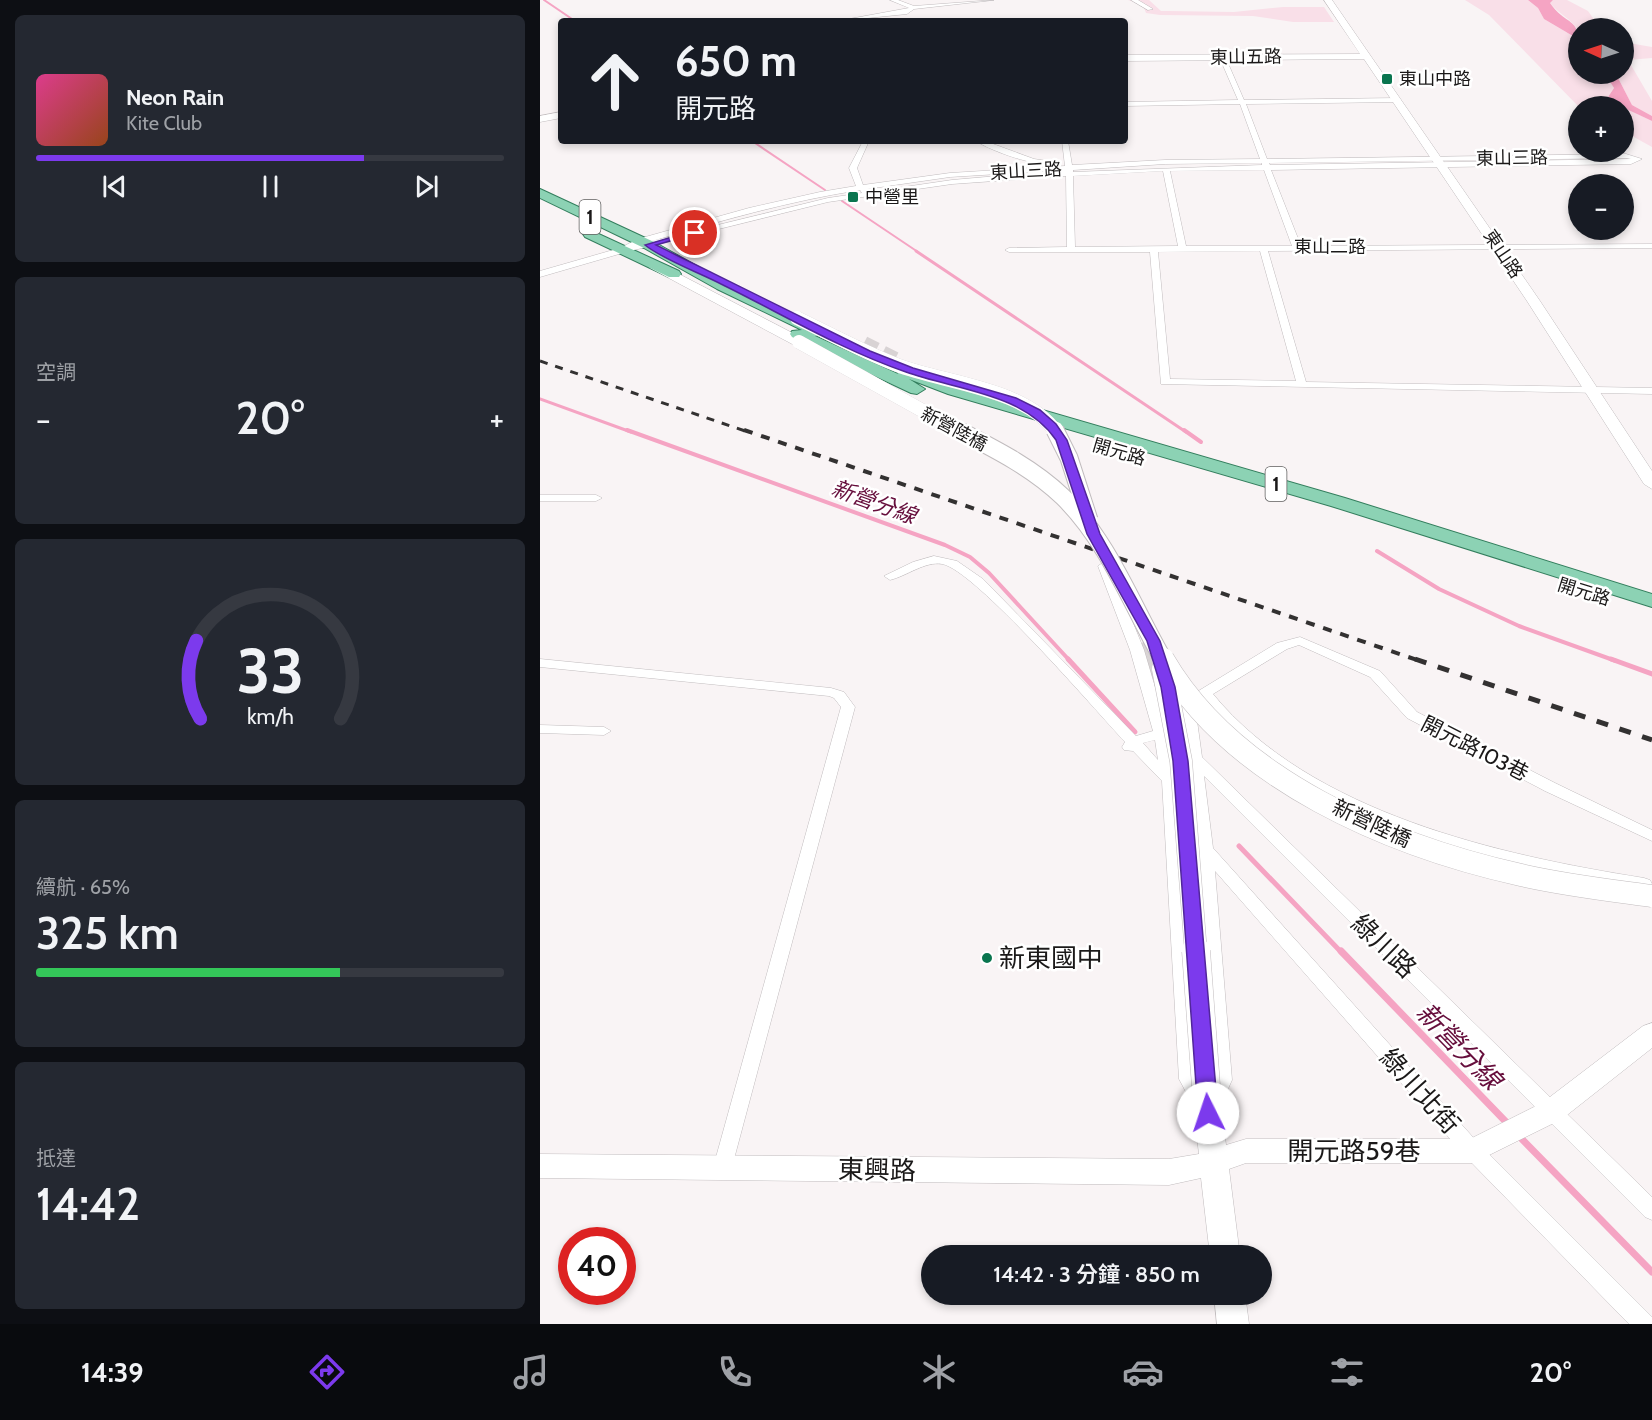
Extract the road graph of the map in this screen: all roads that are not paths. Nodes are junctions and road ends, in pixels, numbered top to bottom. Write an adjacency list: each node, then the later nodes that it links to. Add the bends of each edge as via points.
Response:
1 (893, 0): 7 (street)
2 (960, 0): 6 (street)
3 (991, 0): 6 (street)
4 (1134, 0): 8 (street)
5 (1328, 0): 10 (street, 東山路)
6 (968, 3): 7 (street)
7 (913, 8): 9 (street)
8 (1150, 9)
9 (863, 18)
10 (1366, 54): 11 (street, 東山五路); 13 (street, 東山路)
11 (1222, 56): 12 (street, 東山五路); 14 (street)
12 (1128, 57)
13 (1398, 100): 14 (street); 21 (street, 東山路)
14 (1242, 102): 15 (street); 22 (street)
15 (1128, 104)
16 (558, 114): 17 (street)
17 (540, 117)
18 (865, 144): 25 (street, via 853,168)
19 (987, 144): 23 (street, 東山三路, via 1033,161)
20 (1065, 144): 23 (street)
21 (1440, 161): 21 (street, 東山三路, via 1631,162 1638,159 1626,156); 22 (street, 東山三路); 33 (street, 東山路)
22 (1265, 164): 23 (street, 東山三路, via 1165,162); 24 (street, 東山三路); 32 (street)
23 (1068, 168): 24 (street, 東山三路); 25 (street, 東山三路, via 950,175); 27 (street, 東山三路); 34 (street)
24 (1166, 169): 36 (street)
25 (860, 187): 27 (street); 29 (street, 東山三路, via 752,210)
26 (540, 193): 29 (main road, 開元路 / 1)
27 (868, 194): 29 (street, 東山三路)
28 (581, 230): 37 (main road, 開元路 / 1)
29 (645, 243): 37 (street, 東山三路); 39 (main road, 開元路 / 1)
30 (1652, 246): 33 (street, 東山二路)
31 (1263, 247): 32 (street, 東山二路); 36 (street, 東山二路); 43 (street)
32 (1297, 247): 33 (street, 東山二路)
33 (1498, 247): 44 (street, 東山路)
34 (1071, 248): 35 (street, 東山二路); 38 (street, 東山二路)
35 (1154, 248): 36 (street, 東山二路); 43 (street, via 1166,382)
36 (1182, 248)
37 (623, 250): 40 (main road, 開元路 / 1); 41 (street, 東山三路)
38 (1009, 250)
39 (674, 258): 42 (street, 開元路); 54 (main road, 開元路 / 1, via 722,286 889,365 954,390 1349,505)
40 (654, 265): 51 (street, 新營陸橋, bridge, via 1033,470 1066,499); 55 (main road, 開元路 / 1, via 945,400)
41 (540, 274)
42 (797, 318): 51 (street, 新營陸橋, bridge, via 909,370 983,391 1036,412 1061,440)
43 (1302, 385): 44 (street)
44 (1594, 390): 45 (street); 48 (street, 東山路)
45 (1652, 392)
46 (898, 405): 47 (street)
47 (924, 411)
48 (1652, 484)
49 (540, 498): 50 (street)
50 (597, 498)
51 (1094, 534): 56 (street, 新營陸橋, bridge)
52 (1104, 566): 62 (street, via 1137,650)
53 (890, 576): 63 (street, via 933,560 947,560 971,575 1001,602)
54 (1652, 601)
55 (1652, 613)
56 (1154, 641): 69 (street, 新營陸橋, bridge, via 1208,719 1247,754 1297,787 1364,822 1428,848 1507,871); 72 (street, 新營陸橋, bridge, via 1168,687 1181,761)
57 (540, 663): 76 (street, via 831,692 844,700 848,713)
58 (1205, 693): 59 (street, 開元路103巷); 66 (street, 開元路103巷, via 1282,646 1300,641 1375,674 1412,715); 68 (street, via 1222,715 1257,747 1366,810 1432,836 1508,859)
59 (1188, 704): 62 (street, 開元路103巷); 64 (street)
60 (540, 729): 61 (street)
61 (604, 731)
62 (1161, 733): 63 (street, 開元路103巷); 65 (street)
63 (1130, 745): 65 (street)
64 (1193, 757): 67 (street); 71 (street, 綠川路)
65 (1169, 780): 72 (street, via 1188,1079)
66 (1652, 836)
67 (1205, 850): 72 (street, via 1223,1080); 73 (street, 綠川北街)
68 (1652, 886)
69 (1652, 896)
70 (1652, 1033): 71 (street)
71 (1552, 1111): 73 (street); 77 (street, 綠川路)
72 (1208, 1113): 74 (street, 新營陸橋)
73 (1483, 1146): 74 (street, 開元路59巷, via 1246,1151); 81 (street, 綠川北街)
74 (1213, 1161): 76 (street, 東興路, via 1169,1172); 78 (street, 新營陸橋)
75 (540, 1166): 76 (street, 東興路)
76 (723, 1168)
77 (1650, 1205)
78 (1224, 1245)
79 (1230, 1305): 80 (street)
80 (1233, 1324)
81 (1644, 1324)

